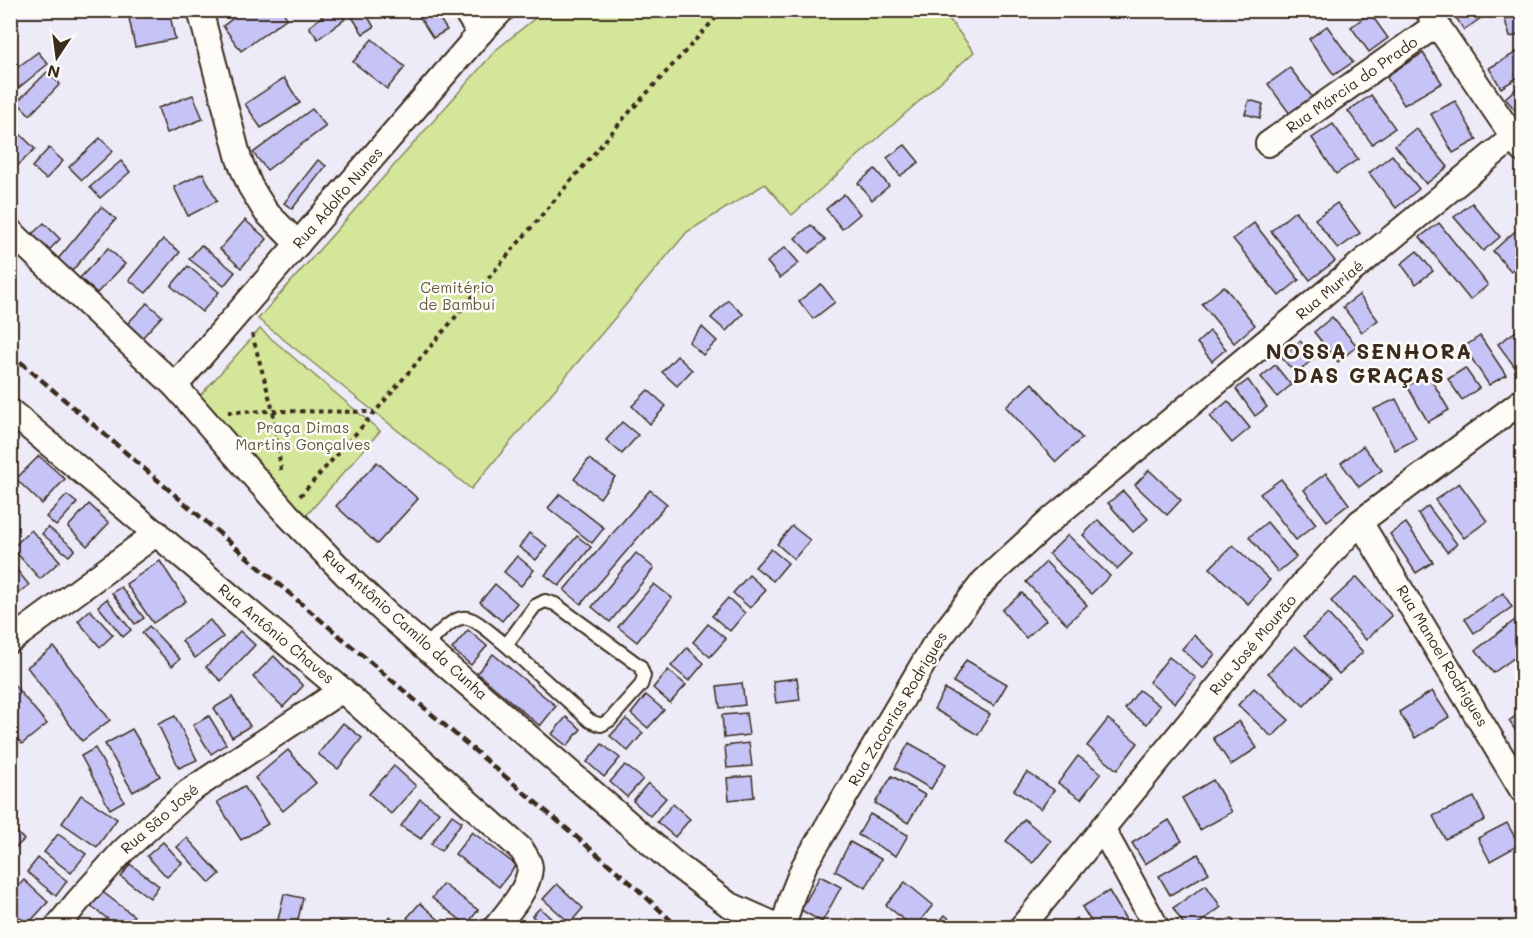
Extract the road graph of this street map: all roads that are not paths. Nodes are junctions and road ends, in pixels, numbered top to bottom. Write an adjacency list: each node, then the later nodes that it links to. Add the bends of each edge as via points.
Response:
1 (200, 10): 9 (street, via 239,159 250,186 266,212)
2 (465, 10): 5 (street)
3 (502, 10): 5 (street, Rua Adolfo Nunes)
4 (1431, 18): 6 (street); 7 (street, Rua Márcia do Prado)
5 (480, 33): 9 (street, Rua Adolfo Nunes)
6 (1520, 140): 13 (street, Rua Muriaé)
7 (1268, 144)
8 (10, 231): 10 (street, Rua Antônio Camilo da Cunha)
9 (298, 244): 10 (street, Rua Adolfo Nunes)
10 (175, 386): 18 (street, Rua Antônio Camilo da Cunha, via 286,513 355,584)
11 (1522, 401): 14 (street, Rua José Mourão)
12 (10, 411): 15 (street, Rua Antônio Chaves)
13 (1053, 518): 24 (street, Rua Zacarias Rodrigues, via 984,581 933,647 804,866)
14 (1360, 522): 20 (street, Rua Manoel Rodrigues); 21 (street, Rua José Mourão, via 1306,580)
15 (157, 533): 16 (street); 19 (street, Rua Antônio Chaves)
16 (10, 641)
17 (506, 645): 17 (lane, via 535,606 555,604 640,666 644,676 641,686 602,725 590,721); 18 (lane, via 475,620 463,617 454,619)
18 (425, 647): 24 (street, Rua Antônio Camilo da Cunha, via 674,863 728,904)
19 (342, 690): 22 (street, Rua São José, via 188,792 123,851); 23 (street, Rua Antônio Chaves, via 522,850 530,869 524,888)
20 (1522, 790)
21 (1102, 828): 25 (street, Rua José Mourão); 26 (street)
22 (56, 927)
23 (495, 927)
24 (782, 927)
25 (1021, 927)
26 (1157, 927)

